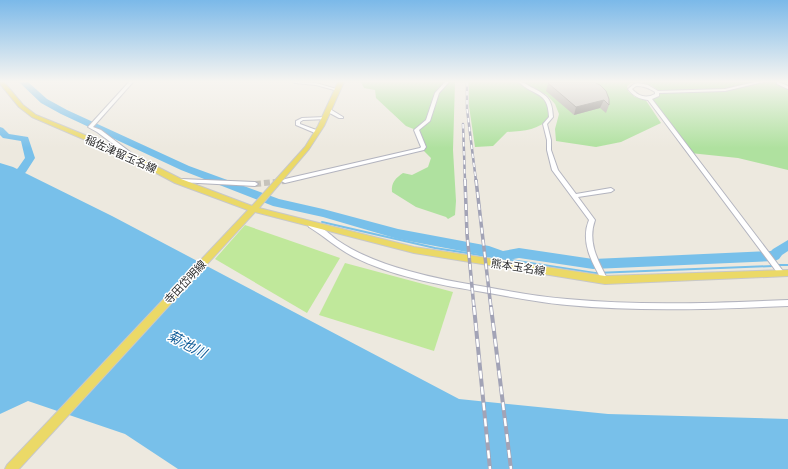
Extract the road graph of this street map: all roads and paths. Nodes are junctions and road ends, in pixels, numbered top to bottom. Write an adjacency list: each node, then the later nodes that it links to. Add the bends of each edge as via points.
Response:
1 (19, 104): 11 (main road, 稲佐津留玉名線, via 34,116)
2 (111, 104): 11 (street, via 90,127)
3 (331, 104): 7 (main road, 寺田岱明線)
4 (434, 104): 13 (street, via 428,121 416,130 424,147 422,149)
5 (549, 104): 16 (street, via 551,117 544,124 551,159 555,170)
6 (654, 104): 19 (street)
7 (328, 110): 8 (street); 9 (main road, 寺田岱明線)
8 (341, 117)
9 (325, 118): 10 (main road, 寺田岱明線); 10 (street, via 298,121 298,126)
10 (318, 132): 17 (main road, 寺田岱明線)
11 (134, 158): 12 (main road, 稲佐津留玉名線)
12 (178, 181): 14 (street); 17 (main road, 稲佐津留玉名線)
13 (285, 181)
14 (255, 184)
15 (611, 190): 16 (street)
16 (574, 196): 20 (street, via 592,220 589,225 590,242 595,261)
17 (253, 209): 18 (main road, 熊本玉名線); 22 (main road, 寺田岱明線)
18 (311, 225): 20 (main road, 熊本玉名線, via 414,250); 21 (street, via 343,248 370,261 444,282 513,295 567,302 612,304 704,306)
19 (780, 269): 20 (main road, 熊本玉名線)
20 (604, 278)
21 (788, 302)
22 (11, 469)

